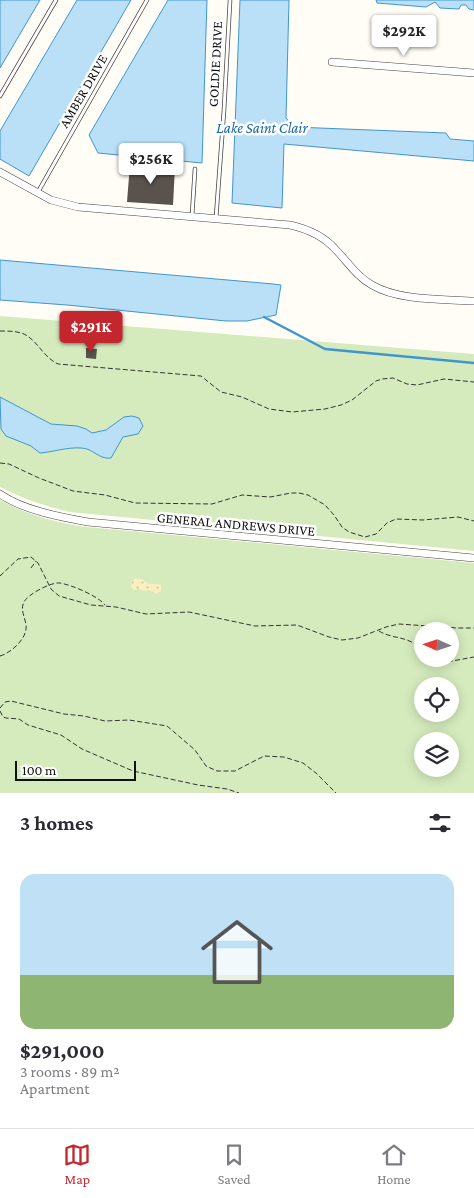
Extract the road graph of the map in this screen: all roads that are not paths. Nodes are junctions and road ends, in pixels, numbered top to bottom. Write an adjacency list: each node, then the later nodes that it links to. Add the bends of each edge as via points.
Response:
1 (56, 0): 6 (lane)
2 (147, 0): 9 (lane, AMBER DRIVE)
3 (230, 1): 11 (lane, GOLDIE DRIVE)
4 (332, 62): 5 (street)
5 (474, 73)
6 (0, 96)
7 (195, 170): 10 (lane)
8 (0, 172): 9 (street)
9 (38, 192): 10 (street, via 51,200 78,207)
10 (192, 216): 11 (street)
11 (216, 218): 12 (street, via 303,228 328,242 372,286 398,294)
12 (474, 301)
13 (0, 494): 14 (street, GENERAL ANDREWS DRIVE, via 38,510 88,522)
14 (474, 558)

